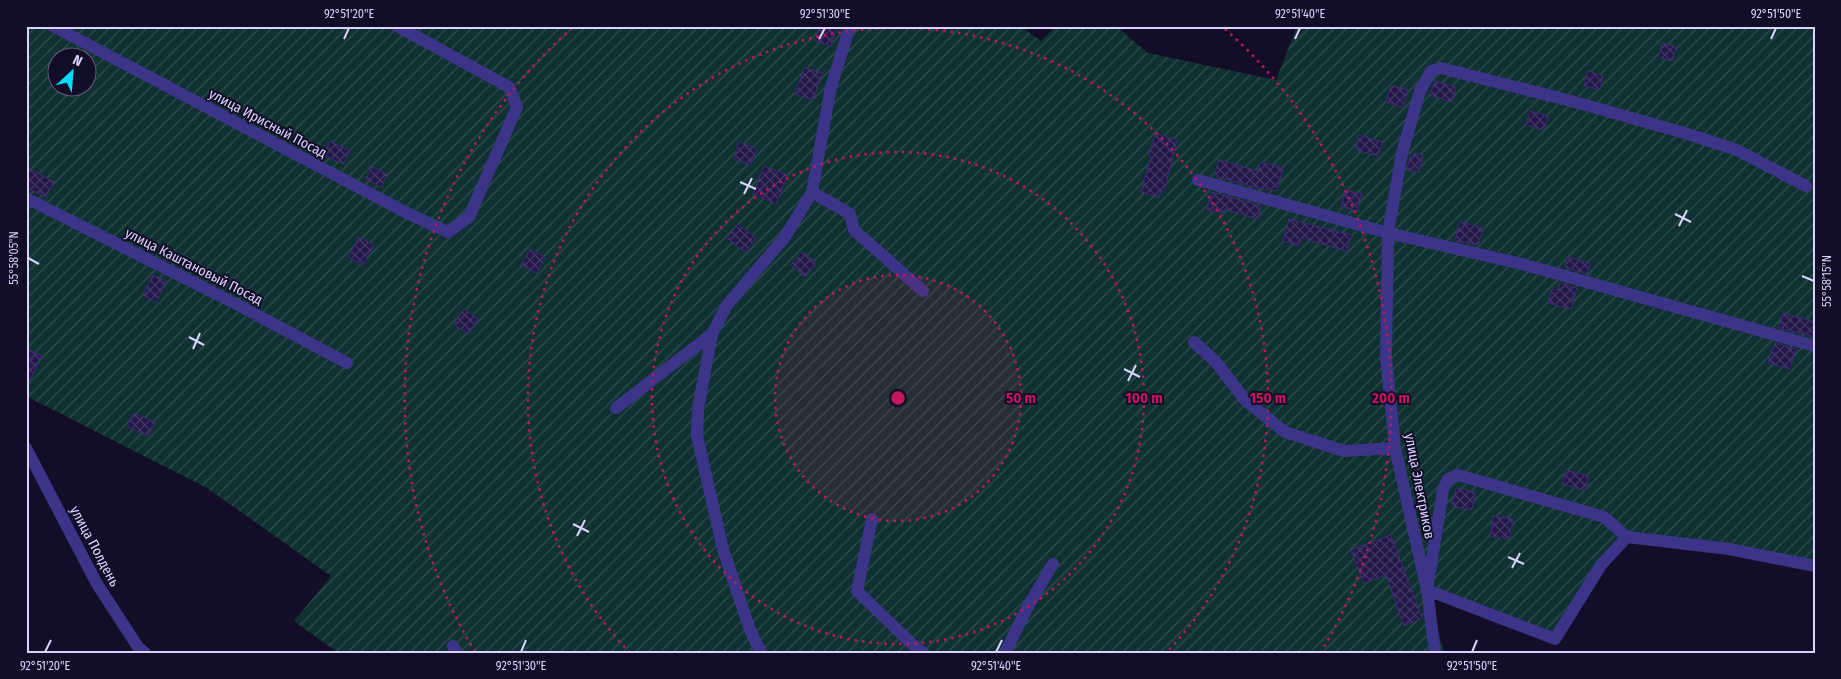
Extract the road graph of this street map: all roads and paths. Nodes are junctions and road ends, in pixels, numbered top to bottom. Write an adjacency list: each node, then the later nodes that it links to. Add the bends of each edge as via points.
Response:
1 (53, 26): 2 (street, улица Ирисный Посад, via 448,232 469,217 517,107 509,87)
2 (397, 26)
3 (850, 26): 6 (street, via 831,87)
4 (1198, 180): 8 (street)
5 (1806, 186): 8 (street, улица Электриков, via 1737,150 1688,134 1441,68 1431,71 1420,91 1402,152)
6 (812, 192): 9 (street, via 850,214 854,230); 10 (street, via 785,237 727,305)
7 (26, 198): 13 (street, улица Каштановый Посад)
8 (1388, 233): 12 (street, via 1522,264); 16 (street, улица Электриков, via 1386,358)
9 (923, 291)
10 (712, 334): 14 (street); 23 (street, via 698,409 697,436 723,549)
11 (1194, 342): 16 (street, via 1216,362 1245,400 1285,432 1344,451)
12 (1815, 346)
13 (347, 363)
14 (616, 408)
15 (26, 448): 22 (street, улица Полдень, via 97,584)
16 (1395, 448): 21 (street, улица Электриков)
17 (872, 519): 24 (street, via 857,591)
18 (1627, 538): 20 (street, via 1729,549); 21 (street, via 1601,566 1555,639); 21 (street, via 1604,517 1458,474 1448,479 1443,490)
19 (1052, 564): 25 (street)
20 (1815, 566)
21 (1427, 590): 26 (street, улица Электриков)
22 (138, 651)
23 (761, 653)
24 (924, 653)
25 (1005, 653)
26 (1435, 653)

